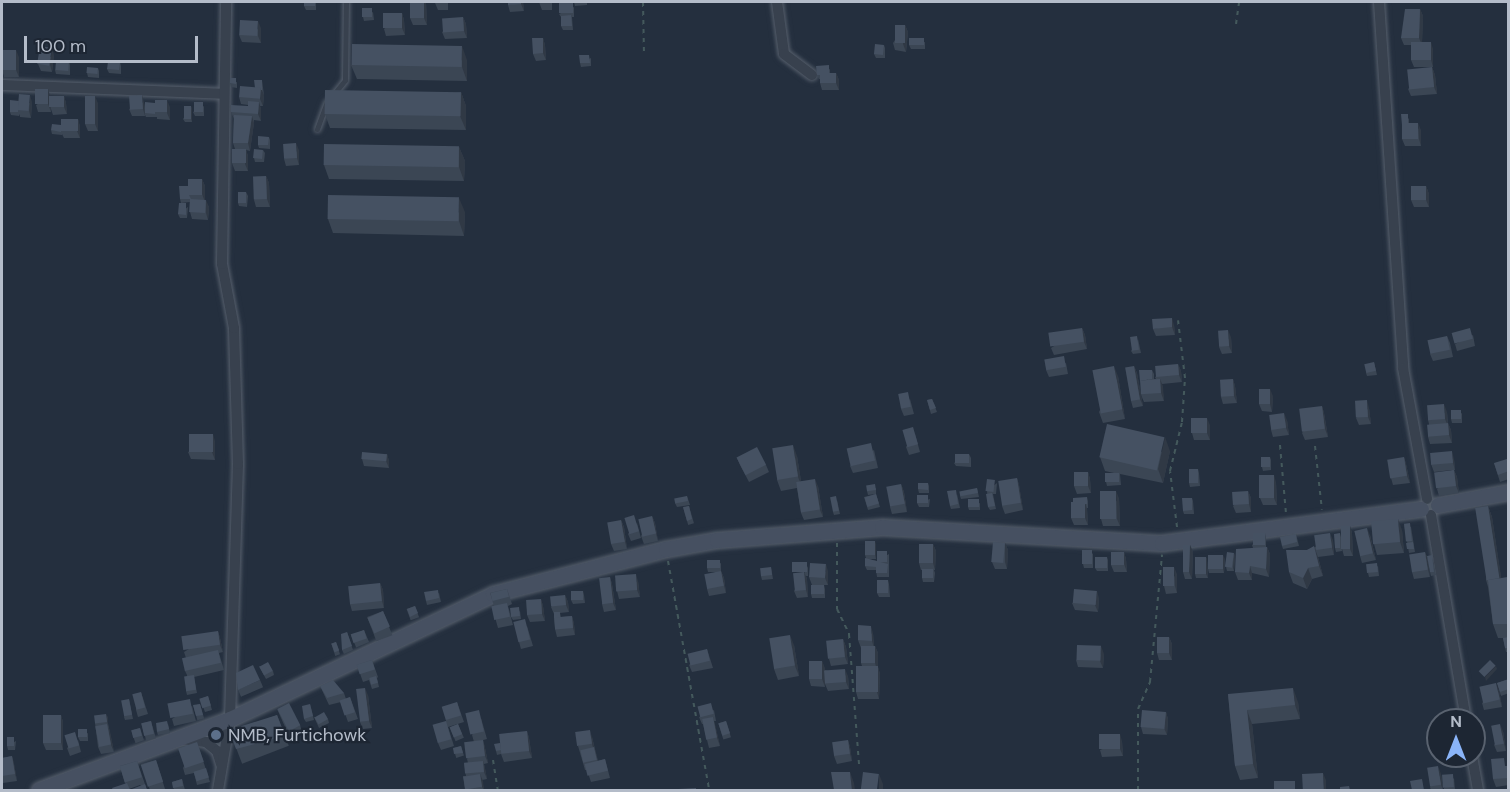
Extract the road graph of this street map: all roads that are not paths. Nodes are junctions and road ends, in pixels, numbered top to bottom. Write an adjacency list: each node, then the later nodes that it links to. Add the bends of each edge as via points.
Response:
1 (226, 2): 7 (street)
2 (346, 2): 8 (lane, via 345,80 327,101)
3 (777, 2): 5 (street, via 784,54)
4 (1379, 2): 10 (street, via 1403,368)
5 (813, 75)
6 (2, 85): 7 (street)
7 (224, 94): 12 (street, via 222,264 234,328 238,464)
8 (317, 129)
9 (1509, 492): 10 (street)
10 (1429, 507): 11 (street); 12 (street, via 1162,543 882,527 717,540 666,549 484,597)
11 (1464, 708)
12 (230, 719): 13 (street); 14 (street)
13 (182, 739): 14 (street, via 206,742 216,750); 16 (street)
14 (221, 765): 17 (street)
15 (1474, 768): 18 (street)
16 (39, 790)
17 (218, 790)
18 (1478, 790)

